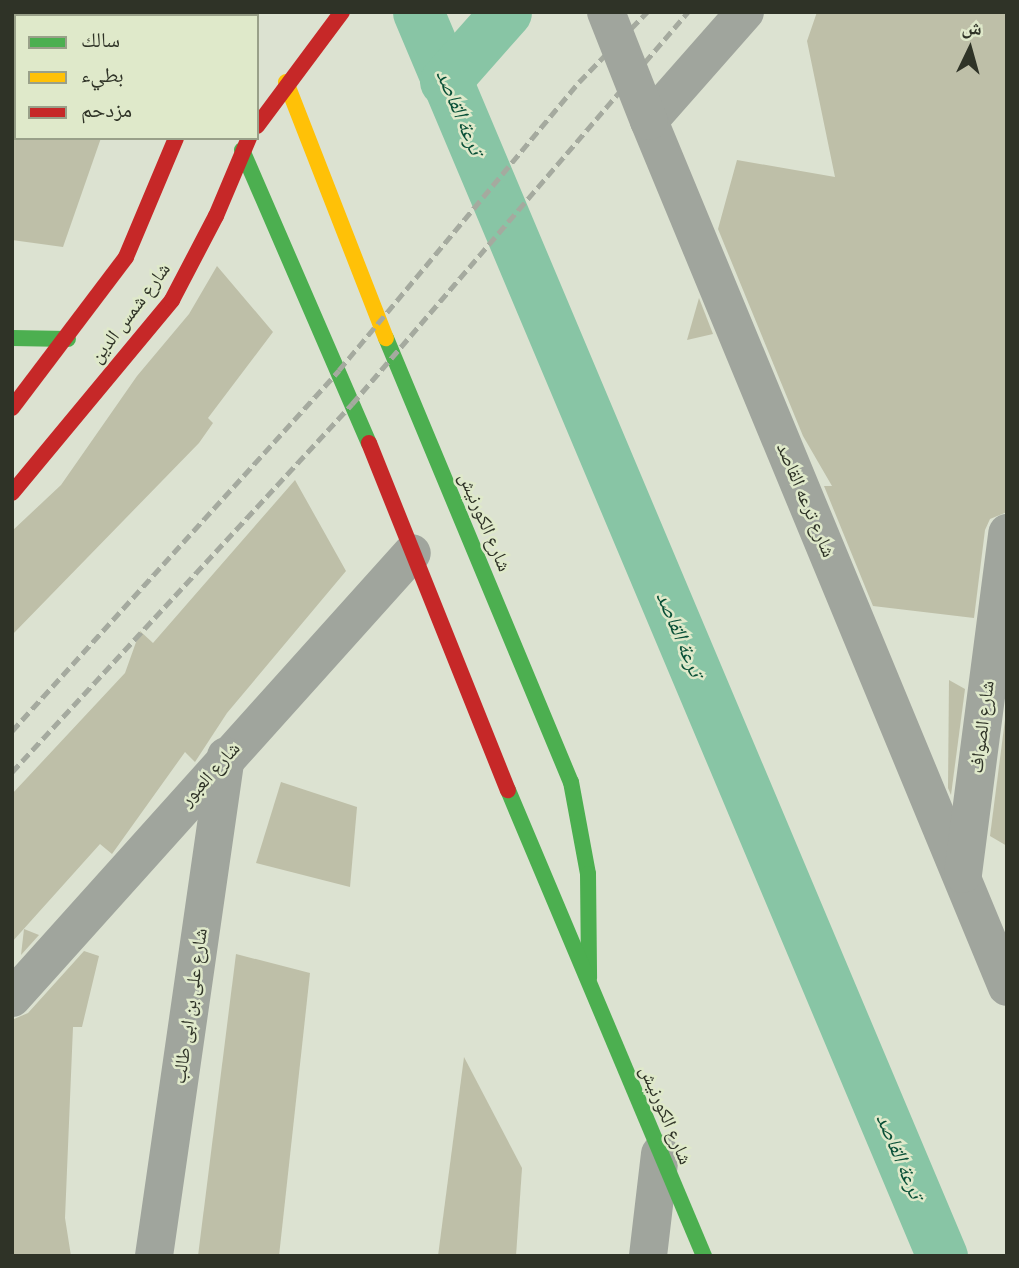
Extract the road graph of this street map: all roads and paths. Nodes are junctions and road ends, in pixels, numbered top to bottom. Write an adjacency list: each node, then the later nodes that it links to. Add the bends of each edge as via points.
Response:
1 (342, 12): 4 (street)
2 (606, 12): 5 (street, شارع ترعه القاصد, bridge)
3 (745, 12): 5 (street)
4 (286, 82): 6 (street); 18 (street, شارع الكورنيش, via 378,319 572,782 588,874)
5 (649, 121): 16 (street, شارع ترعه القاصد)
6 (259, 123)
7 (175, 140): 10 (street, شارع شمس الدين, via 126,257)
8 (245, 144): 12 (street, شارع شمس الدين, via 216,216 172,300); 14 (street, شارع الكورنيش)
9 (12, 338): 10 (street)
10 (68, 340): 11 (street, شارع شمس الدين)
11 (12, 408)
12 (12, 493)
13 (1007, 533): 16 (street, شارع الصواف)
14 (412, 553): 15 (street, شارع العبور); 18 (street, شارع الكورنيش)
15 (226, 756): 19 (street, شارع العبور); 21 (street, شارع على بن ابى طالب)
16 (962, 879): 17 (street, شارع ترعه القاصد)
17 (1007, 987)
18 (589, 990): 20 (street, شارع الكورنيش)
19 (12, 998)
20 (660, 1154): 22 (street); 23 (street, شارع الكورنيش)
21 (154, 1256)
22 (648, 1256)
23 (704, 1256)

